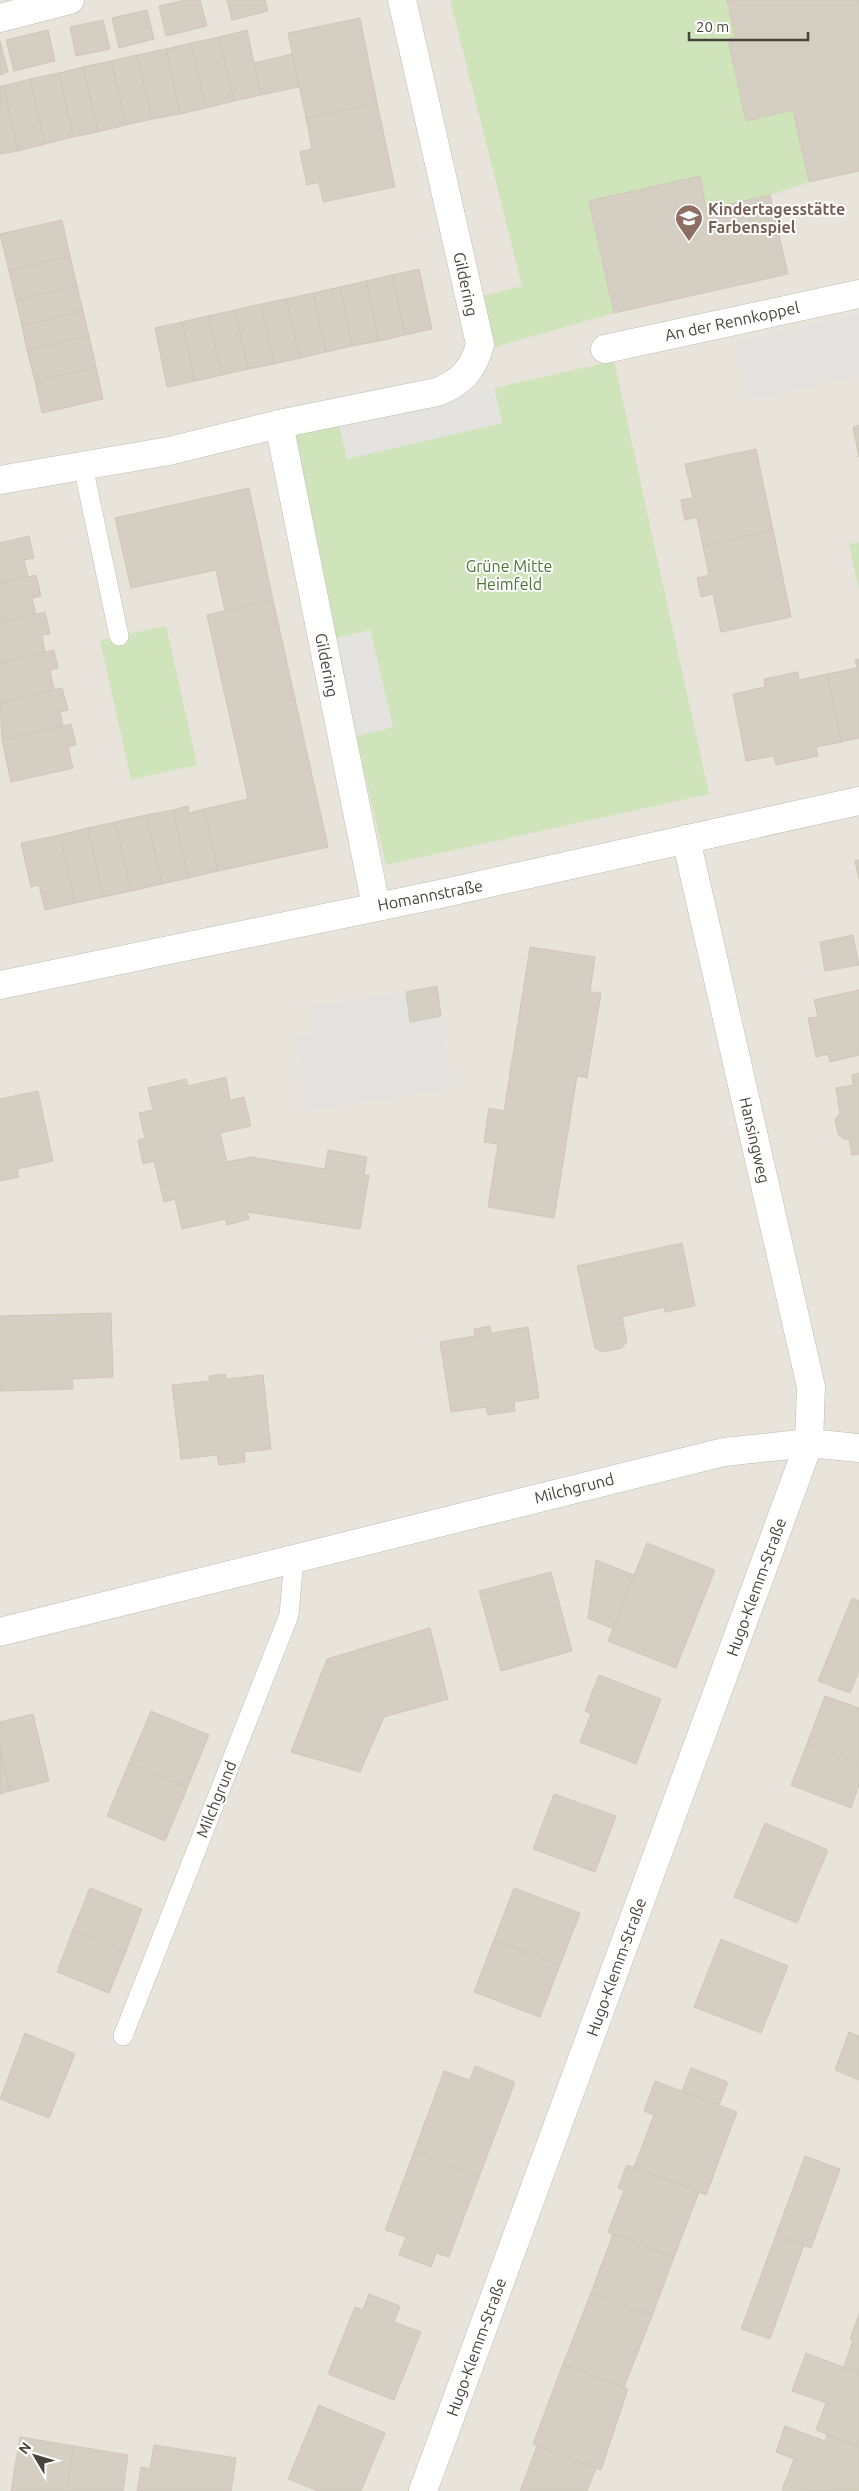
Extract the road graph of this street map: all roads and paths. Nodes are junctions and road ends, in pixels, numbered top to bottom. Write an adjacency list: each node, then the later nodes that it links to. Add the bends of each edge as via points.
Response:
1 (70, 0): 3 (street)
2 (402, 0): 6 (street, Gildering, via 480,344 477,357 463,378 437,392)
3 (0, 18)
4 (859, 294): 5 (street, An der Rennkoppel)
5 (606, 349)
6 (279, 424): 7 (street, Gildering, via 169,451); 12 (street, Gildering)
7 (83, 466): 8 (street, Gildering); 9 (lane)
8 (0, 480)
9 (119, 636)
10 (859, 801): 11 (street, Homannstraße)
11 (686, 839): 12 (street, Homannstraße); 14 (street, Hansingweg, via 811,1387)
12 (376, 906): 13 (street, Homannstraße)
13 (0, 985)
14 (809, 1443): 15 (street, Milchgrund); 16 (street, Milchgrund, via 724,1452); 19 (street, Hugo-Klemm-Straße)
15 (859, 1448)
16 (294, 1559): 17 (street, Milchgrund); 18 (lane, Milchgrund, via 289,1615)
17 (0, 1632)
18 (123, 2036)
19 (423, 2491)

